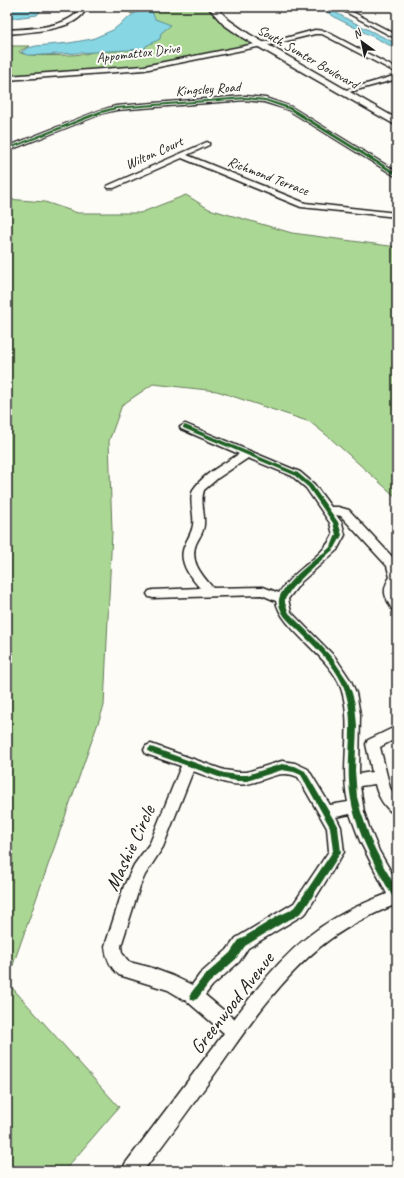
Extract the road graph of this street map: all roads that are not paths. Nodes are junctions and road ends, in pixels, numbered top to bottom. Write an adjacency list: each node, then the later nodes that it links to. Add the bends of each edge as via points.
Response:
1 (84, 7): 5 (street, via 83,12 77,17 58,25)
2 (212, 7): 8 (main road, South Sumter Boulevard, via 231,26)
3 (222, 7): 7 (main road, South Sumter Boulevard, via 240,24)
4 (339, 7): 6 (street)
5 (7, 32)
6 (397, 37)
7 (270, 43): 8 (street, Appomattox Drive); 9 (street, via 313,32 323,32); 12 (main road, South Sumter Boulevard)
8 (261, 45): 11 (street, Appomattox Drive, via 144,68); 14 (main road, South Sumter Boulevard)
9 (397, 71)
10 (397, 77): 12 (street)
11 (7, 78)
12 (351, 89): 14 (street); 16 (main road, South Sumter Boulevard)
13 (255, 90): 15 (street)
14 (342, 92): 17 (main road, South Sumter Boulevard)
15 (252, 99): 19 (street, Kingsley Road, via 110,110); 21 (street, Kingsley Road, via 290,108)
16 (397, 115)
17 (397, 123)
18 (207, 144): 20 (street, Wilton Court)
19 (7, 148)
20 (181, 155): 22 (street, Wilton Court); 23 (street, Richmond Terrace, via 304,205)
21 (397, 175)
22 (111, 186)
23 (397, 216)
24 (185, 426): 25 (street)
25 (248, 453): 26 (street, via 296,474 310,486); 27 (street, via 203,485 197,494 199,525 188,555 191,570)
26 (328, 511): 29 (street, via 338,527 337,541 288,588); 30 (street, via 346,513 389,559 396,577 390,592)
27 (210, 592): 28 (street); 29 (street, via 263,591)
28 (153, 594)
29 (282, 599): 35 (street, via 286,615 331,661 344,679 354,718)
30 (397, 608)
31 (397, 732): 34 (street, via 373,744)
32 (151, 750): 33 (street)
33 (189, 763): 38 (street, via 224,776 238,778 247,778 282,767 295,769 303,774); 40 (street, Mashie Circle, via 156,847 139,870 132,886 113,946 114,955 125,969 173,984)
34 (380, 777): 35 (street); 37 (street, via 383,790)
35 (352, 781): 36 (street)
36 (355, 807): 38 (street); 39 (street, via 367,840)
37 (397, 809)
38 (326, 812): 40 (street, via 334,827 337,852 303,904 292,914 242,943 233,956 206,980)
39 (397, 896): 41 (street, Greenwood Avenue, via 356,913 311,943 278,976)
40 (194, 996): 41 (street, Mashie Circle)
41 (235, 1031): 42 (street, Greenwood Avenue)
42 (132, 1171)

